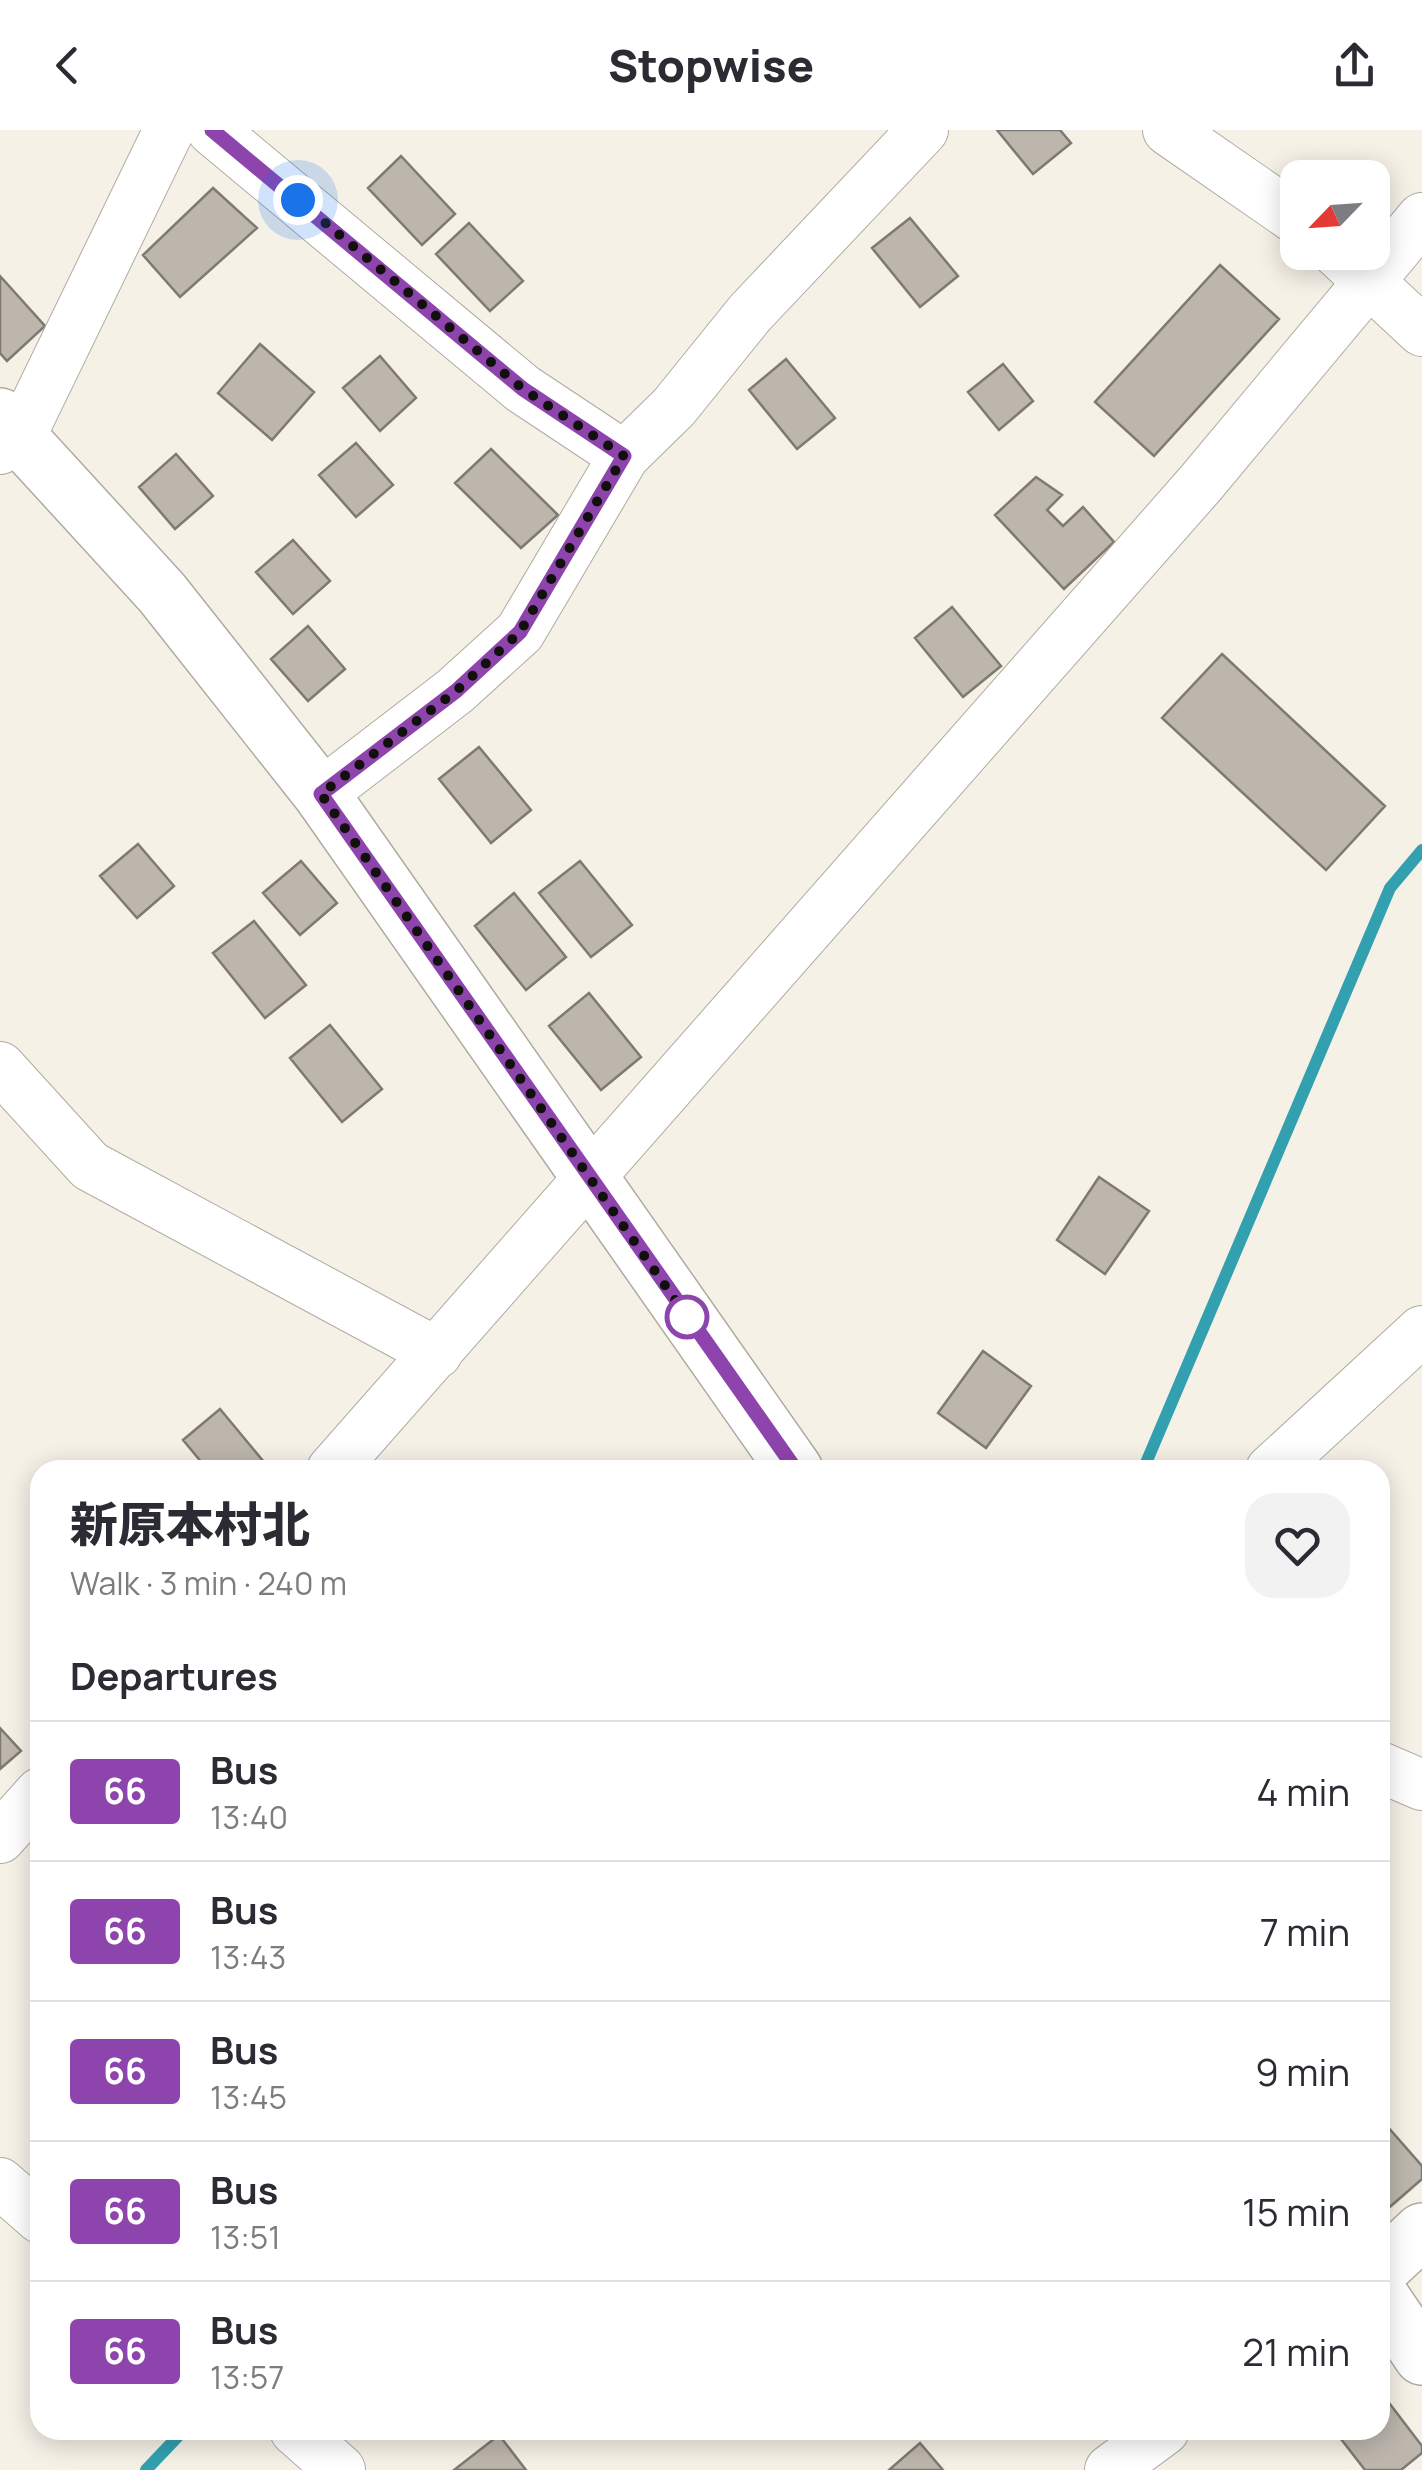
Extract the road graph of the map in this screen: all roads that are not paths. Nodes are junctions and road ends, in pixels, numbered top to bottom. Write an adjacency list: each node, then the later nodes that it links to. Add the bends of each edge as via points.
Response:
1 (169, 130): 11 (street)
2 (212, 130): 12 (street, via 523,389)
3 (923, 130): 12 (street)
4 (1168, 130): 5 (street)
5 (1280, 208)
6 (1422, 218): 7 (street)
7 (1390, 240)
8 (1350, 270): 15 (street, via 1186,499)
9 (1357, 270): 10 (street)
10 (1422, 331)
11 (7, 433): 13 (street, via 162,592)
12 (624, 456): 13 (street, via 520,632 456,691)
13 (321, 794): 15 (street)
14 (0, 1067): 17 (street, via 90,1166)
15 (590, 1178): 17 (street); 19 (street)
16 (1422, 1331): 20 (street)
17 (437, 1353): 18 (street)
18 (341, 1460)
19 (789, 1460)
20 (1282, 1460)
21 (1390, 1772): 22 (street)
22 (1422, 1785)
23 (30, 1805): 24 (street)
24 (0, 1838)
25 (0, 2183): 26 (street)
26 (30, 2209)
27 (1422, 2231): 28 (street)
28 (1390, 2261)
29 (1390, 2310): 30 (street)
30 (1422, 2356)
31 (306, 2440): 33 (street)
32 (1150, 2440): 34 (street)
33 (340, 2470)
34 (1110, 2470)

